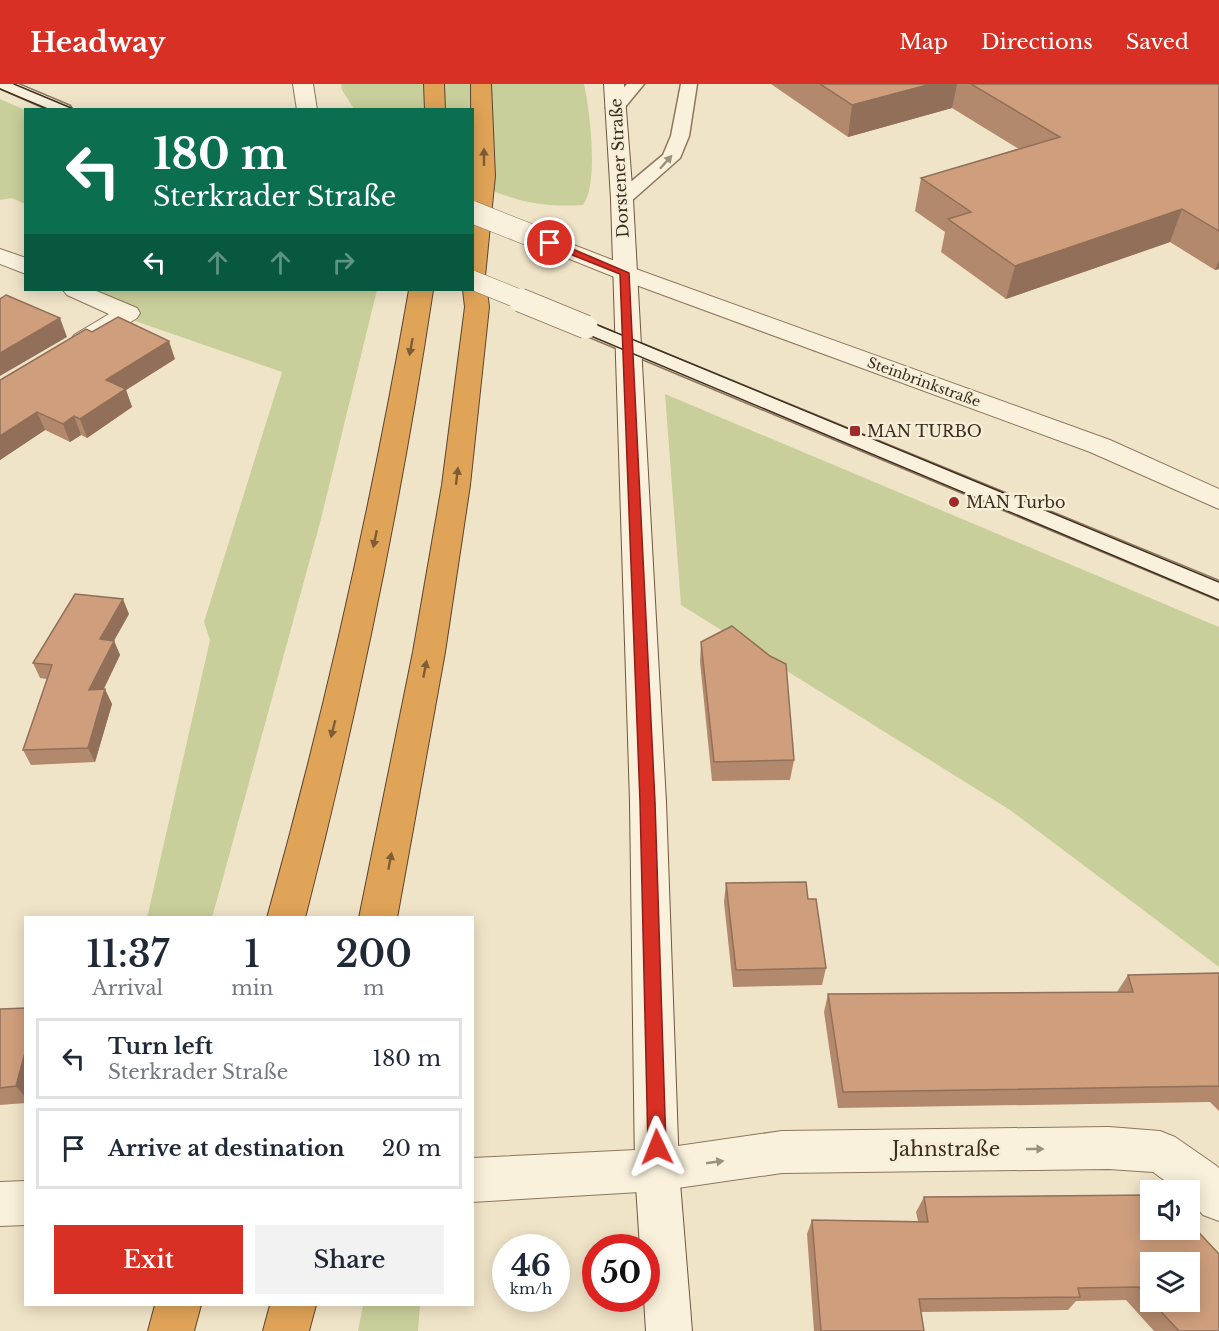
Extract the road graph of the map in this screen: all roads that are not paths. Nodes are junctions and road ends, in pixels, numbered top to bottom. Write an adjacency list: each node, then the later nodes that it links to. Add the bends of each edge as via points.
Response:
1 (4, 84): 8 (lane)
2 (303, 84): 9 (street)
3 (434, 84): 10 (highway)
4 (481, 84): 16 (highway, one-way to 4, via 484,176)
5 (614, 84): 11 (street, Dorstener Straße)
6 (636, 84): 11 (lane)
7 (689, 84): 12 (lane, one-way to 7, via 671,158 680,136)
8 (59, 108)
9 (307, 108)
10 (435, 108)
11 (615, 108): 12 (street, Dorstener Straße)
12 (622, 199): 17 (street, Dorstener Straße)
13 (474, 213): 17 (street, Steinbrinkstraße, bridge)
14 (0, 256): 15 (street)
15 (24, 266)
16 (474, 267)
17 (625, 273): 22 (street, Dorstener Straße); 24 (street, Steinbrinkstraße, via 1100,446)
18 (474, 281): 22 (lane, bridge)
19 (474, 284): 27 (highway, one-way to 19, via 456,485 477,307)
20 (77, 291): 23 (street, via 128,313)
21 (421, 291): 26 (highway, one-way to 26, via 353,648)
22 (627, 345): 25 (lane); 28 (street, Dorstener Straße, via 648,802)
23 (59, 354)
24 (1219, 500)
25 (1219, 591)
26 (286, 916)
27 (378, 916)
28 (657, 1170): 29 (street, Jahnstraße); 30 (street, Jahnstraße, one-way to 30, via 782,1152 1109,1148 1160,1152 1199,1179); 37 (street, Dorstener Straße)
29 (474, 1180)
30 (1219, 1199)
31 (24, 1203): 32 (street)
32 (0, 1204)
33 (178, 1306): 35 (highway)
34 (293, 1306): 36 (highway)
35 (171, 1331)
36 (286, 1331)
37 (669, 1331)

